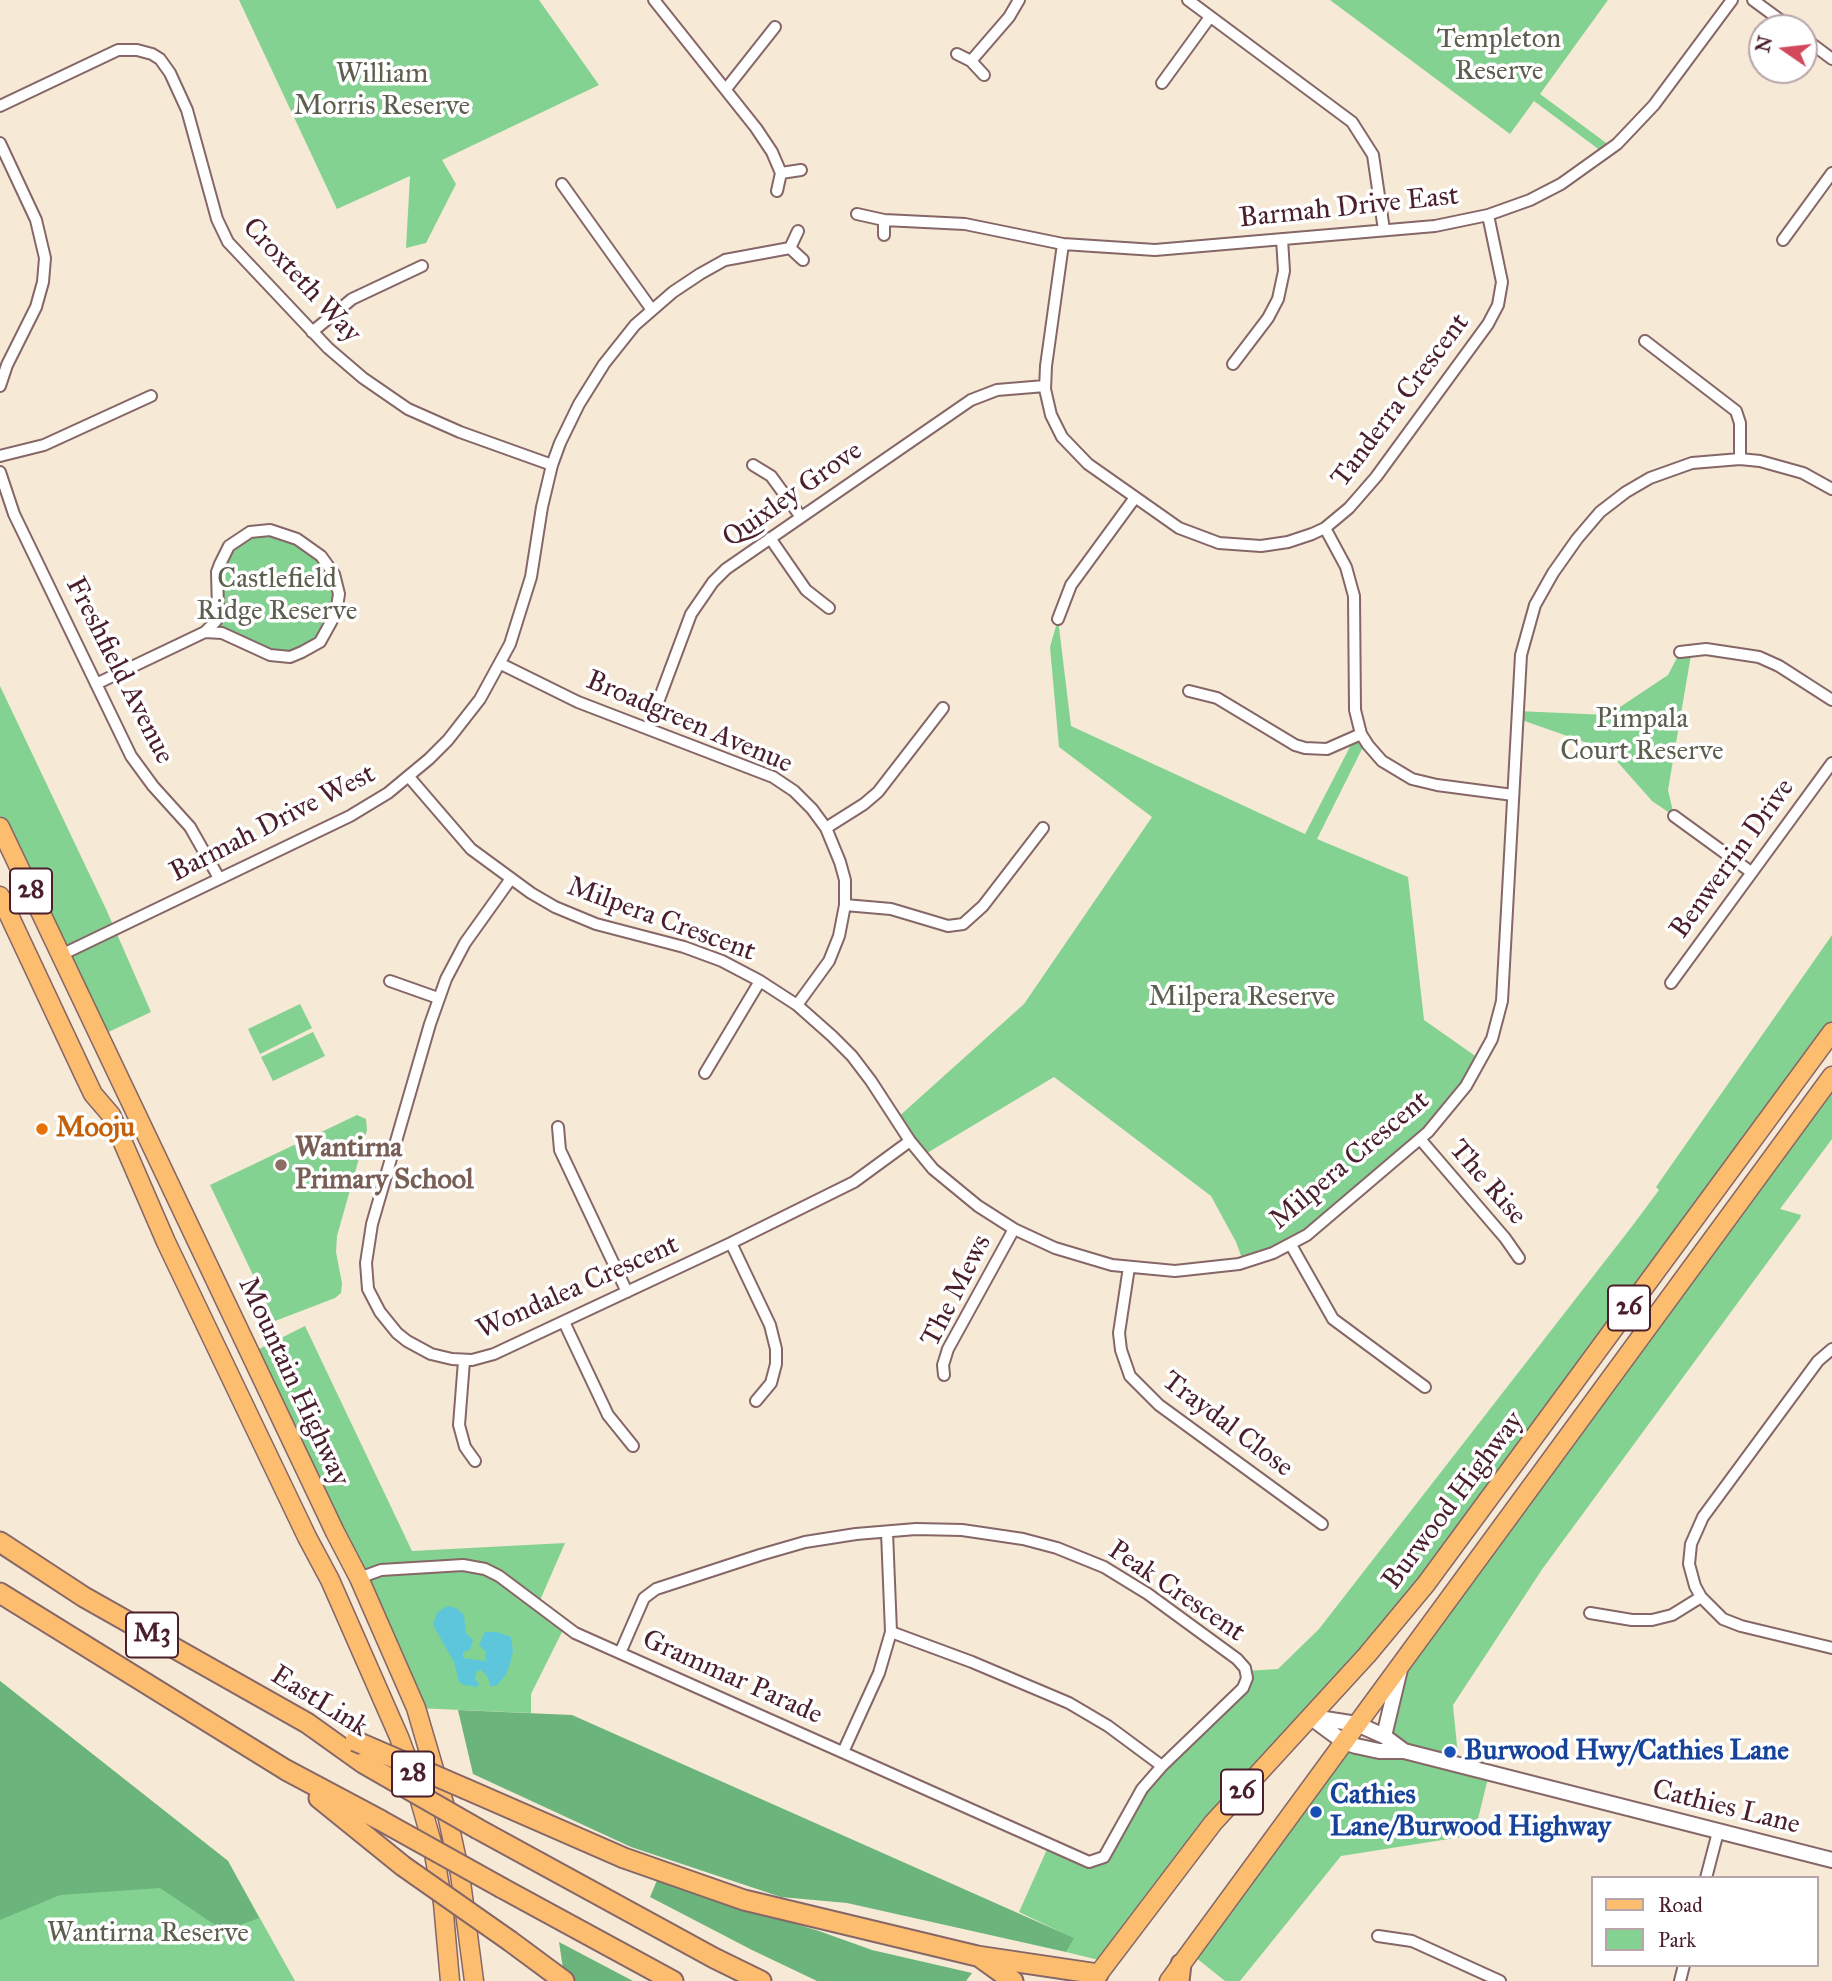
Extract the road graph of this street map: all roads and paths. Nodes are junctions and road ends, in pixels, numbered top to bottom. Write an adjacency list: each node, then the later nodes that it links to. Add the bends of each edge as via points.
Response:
1 (654, 0): 13 (street)
2 (1019, 0): 10 (street)
3 (1188, 0): 7 (street)
4 (1732, 0): 22 (street, Barmah Drive East, via 1654,106 1617,145 1561,184)
5 (1753, 0): 6 (street)
6 (1772, 14)
7 (1210, 17): 12 (street); 24 (street, via 1352,122 1373,155)
8 (775, 27): 13 (street)
9 (957, 54): 10 (street)
10 (971, 61): 11 (street)
11 (984, 75)
12 (1162, 83)
13 (726, 89): 17 (street, via 763,139)
14 (0, 106): 34 (street, Croxteth Way, via 118,50 144,51 160,59 190,118 217,219 228,242)
15 (0, 143): 36 (street, via 36,219 45,258 36,307)
16 (801, 170): 17 (street)
17 (781, 173): 20 (street)
18 (1832, 173): 28 (street)
19 (562, 184): 33 (street)
20 (777, 191)
21 (857, 214): 23 (street, Barmah Drive East)
22 (1488, 215): 24 (street, Barmah Drive East); 49 (street, Tanderra Crescent, via 1502,272 1502,293 1494,314 1367,488)
23 (884, 220): 26 (street); 29 (street, Barmah Drive East, via 965,224)
24 (1384, 230): 27 (street, Barmah Drive East)
25 (797, 231): 30 (street)
26 (884, 235)
27 (1282, 239): 29 (street, Barmah Drive East, via 1155,250); 37 (street, via 1284,271 1278,299)
28 (1783, 240)
29 (1063, 244): 39 (street, Tanderra Crescent)
30 (790, 248): 31 (street); 33 (street, Barmah Drive West, via 721,262)
31 (803, 260)
32 (422, 266): 34 (street, via 352,299)
33 (652, 310): 43 (street, Barmah Drive West, via 598,374)
34 (312, 332): 43 (street, Croxteth Way, via 401,405)
35 (1645, 341): 42 (street, via 1736,411)
36 (4, 364): 38 (street)
37 (1233, 364)
38 (0, 386)
39 (1045, 386): 47 (street, Tanderra Crescent, via 1051,415 1069,446); 48 (street, Quixley Grove, via 998,390 971,400)
40 (151, 396): 41 (street, via 44,445)
41 (0, 456)
42 (1740, 459): 46 (street, Milpera Crescent, via 1790,468); 64 (street, Milpera Crescent, via 1692,463 1638,484 1600,512 1553,573 1532,612 1521,655)
43 (552, 465): 55 (street, Barmah Drive West, via 526,600)
44 (753, 465): 48 (street, via 771,476)
45 (0, 472): 56 (street, Freshfield Avenue, via 8,501)
46 (1832, 489)
47 (1134, 499): 49 (street, Tanderra Crescent, via 1179,528 1232,545 1261,547); 52 (street, via 1071,585)
48 (801, 517): 50 (street, Quixley Grove)
49 (1325, 528): 61 (street, via 1346,567 1354,596 1354,698)
50 (770, 538): 51 (street, via 806,590); 60 (street, Quixley Grove, via 726,569 702,597 684,631)
51 (829, 608)
52 (1058, 619)
53 (205, 632): 53 (street, via 217,616 217,572 224,555 250,532 270,530 297,539 321,556 334,575 339,594 336,613 320,642 302,653 270,655 222,633); 56 (street)
54 (1680, 652): 58 (street, via 1706,649 1759,657)
55 (501, 664): 60 (street, Broadgreen Avenue, via 566,697); 63 (street, Barmah Drive West, via 448,740)
56 (96, 684): 70 (street, Freshfield Avenue, via 131,756 190,827)
57 (1189, 691): 61 (street, via 1217,698 1305,748 1327,749)
58 (1832, 700)
59 (943, 708): 67 (street, via 878,792)
60 (648, 729): 67 (street, Broadgreen Avenue, via 773,777 804,800)
61 (1362, 734): 64 (street, via 1382,761 1412,779)
62 (1832, 763): 69 (street, Benwerrin Drive)
63 (409, 777): 70 (street, Barmah Drive West, via 357,812); 71 (street, Milpera Crescent, via 471,849)
64 (1513, 795): 85 (street, Milpera Crescent, via 1499,1021 1466,1086)
65 (1674, 816): 69 (street)
66 (0, 827): 74 (main road, Mountain Highway / 28)
67 (826, 828): 73 (street, Broadgreen Avenue, via 841,862)
68 (1043, 828): 73 (street, via 983,906 963,924 948,926 891,909)
69 (1751, 872): 78 (street, Benwerrin Drive)
70 (219, 878): 74 (street, Barmah Drive West)
71 (510, 880): 77 (street, Milpera Crescent, via 575,916 704,954); 79 (street, Wondalea Crescent, via 465,943)
72 (0, 895): 75 (main road, Mountain Highway / 28)
73 (845, 905): 80 (street, Broadgreen Avenue, via 829,961)
74 (61, 955): 75 (main road); 96 (main road, Mountain Highway / 28)
75 (34, 968): 98 (main road, Mountain Highway / 28, via 93,1094 111,1115)
76 (390, 981): 79 (street)
77 (760, 981): 80 (street, Milpera Crescent); 82 (street)
78 (1671, 983)
79 (438, 998): 95 (street, Wondalea Crescent, via 372,1224 366,1273 372,1299 397,1333 431,1354)
80 (797, 1005): 86 (street, Milpera Crescent, via 852,1056)
81 (1832, 1032): 108 (main road, Burwood Highway / 26)
82 (705, 1073)
83 (1832, 1076): 110 (main road, Burwood Highway / 26)
84 (558, 1127): 92 (street, via 560,1150)
85 (1419, 1139): 89 (street, Milpera Crescent); 90 (street, The Rise)
86 (910, 1141): 87 (street, Milpera Crescent, via 956,1190); 88 (street, Wondalea Crescent, via 854,1182)
87 (1014, 1229): 91 (street, Milpera Crescent, via 1065,1252); 97 (street, The Mews, via 948,1349)
88 (731, 1243): 92 (street, Wondalea Crescent); 100 (street, via 770,1325 776,1349 771,1383)
89 (1291, 1245): 91 (street, Milpera Crescent, via 1255,1260 1221,1267); 99 (street, via 1334,1319)
90 (1519, 1258)
91 (1129, 1268): 103 (street, Traydal Close, via 1119,1333 1130,1376 1159,1405)
92 (627, 1292): 93 (street, Wondalea Crescent)
93 (564, 1322): 95 (street, Wondalea Crescent, via 494,1354); 101 (street, via 608,1415)
94 (1832, 1349): 111 (street, via 1818,1361 1698,1525 1689,1564)
95 (464, 1361): 102 (street, via 459,1425 462,1441)
96 (257, 1367): 98 (main road); 106 (main road, Mountain Highway / 28)
97 (944, 1375)
98 (232, 1381): 107 (main road, Mountain Highway / 28)
99 (1425, 1387)
100 (756, 1401)
101 (633, 1446)
102 (475, 1461)
103 (1322, 1524)
104 (887, 1532): 113 (street); 115 (street, Peak Crescent, via 784,1547 656,1589 644,1598); 124 (street, Peak Crescent, via 993,1533 1075,1555 1132,1583 1237,1659 1247,1674 1243,1688)
105 (0, 1542): 118 (highway, EastLink / M3, via 84,1597)
106 (359, 1578): 107 (main road); 115 (street, Grammar Parade, via 381,1570 472,1565 499,1576 575,1633); 135 (main road, Mountain Highway / 28, via 416,1708 446,1810)
107 (330, 1580): 134 (main road, Mountain Highway / 28, via 411,1769 437,1867)
108 (1426, 1584): 110 (main road); 117 (main road, Burwood Highway / 26)
109 (0, 1593): 125 (highway, M3)
110 (1451, 1597): 116 (main road, Burwood Highway / 26)
111 (1701, 1597): 112 (street, via 1672,1615 1653,1620); 114 (street, via 1732,1623)
112 (1590, 1613)
113 (891, 1632): 123 (street, via 875,1683); 124 (street, via 1069,1703)
114 (1832, 1648)
115 (620, 1653): 123 (street, Grammar Parade)
116 (1401, 1664): 119 (main road, Burwood Highway / 26); 120 (street)
117 (1310, 1717): 119 (street, Cathies Lane); 121 (street, Cathies Lane); 133 (main road, Burwood Highway / 26, via 1213,1823)
118 (307, 1723): 131 (highway, bridge, via 624,1858 744,1900); 138 (highway, EastLink / M3, bridge, via 363,1763 478,1829)
119 (1357, 1724): 120 (street, Cathies Lane); 121 (main road, Burwood Highway / 26)
120 (1384, 1736): 122 (street, Cathies Lane)
121 (1344, 1742): 122 (street, Cathies Lane, via 1379,1751); 132 (main road, Burwood Highway / 26)
122 (1404, 1751): 126 (street, Cathies Lane)
123 (843, 1752): 128 (street, Grammar Parade)
124 (1162, 1766): 128 (street, Peak Crescent, via 1138,1794 1108,1852)
125 (286, 1770): 136 (highway, bridge, via 403,1866); 137 (highway, M3, bridge)
126 (1718, 1832): 127 (street, Cathies Lane); 129 (street)
127 (1832, 1860)
128 (1089, 1862)
129 (1707, 1876)
130 (1378, 1936): 141 (street, via 1412,1941)
131 (977, 1956): 133 (highway); 139 (highway)
132 (1180, 1973): 140 (main road, Burwood Highway / 26)
133 (1095, 1978)
134 (450, 1981)
135 (474, 1981)
136 (564, 1981)
137 (673, 1981)
138 (761, 1981)
139 (1013, 1981)
140 (1169, 1981)
141 (1500, 1981)

